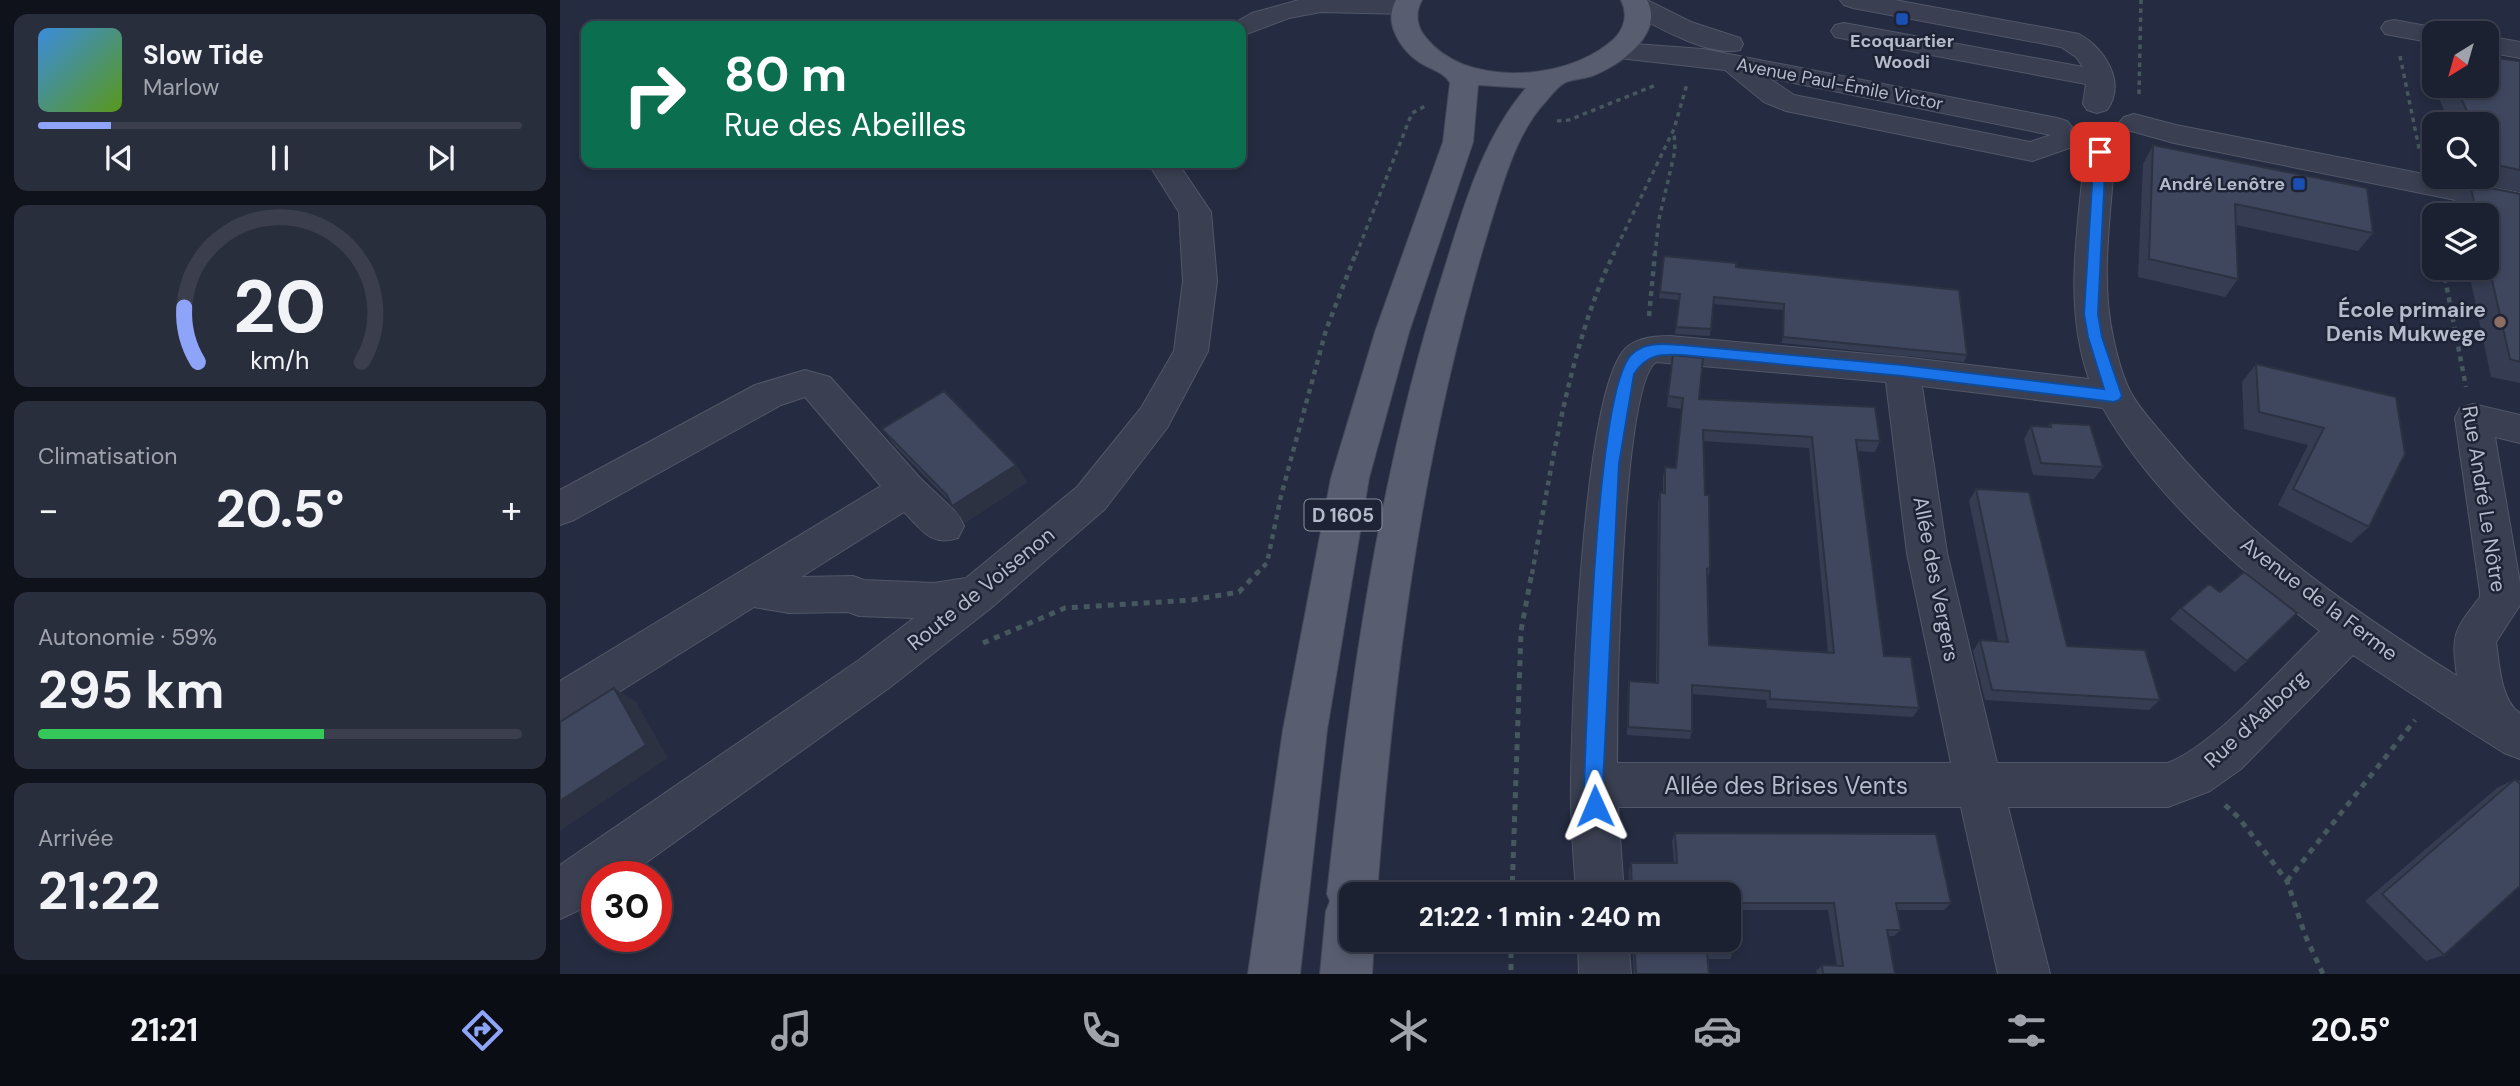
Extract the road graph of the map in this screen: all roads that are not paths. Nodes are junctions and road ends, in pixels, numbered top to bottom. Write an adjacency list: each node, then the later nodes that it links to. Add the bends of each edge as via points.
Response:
1 (1853, 0): 13 (street, via 2069,40 2092,54)
2 (1636, 2): 10 (main road, via 1637,28); 15 (street, Avenue Paul-Émile Victor, via 1670,24 1709,39 2026,106)
3 (1407, 3): 4 (street, via 1346,1 1293,7); 11 (main road, via 1404,25 1414,44 1434,61)
4 (1246, 26)
5 (2394, 28): 7 (street)
6 (1844, 31): 13 (street)
7 (2422, 33)
8 (2499, 46): 9 (street)
9 (2520, 50)
10 (1620, 51): 12 (main road, via 1599,65); 15 (street, Avenue Paul-Émile Victor, via 1730,62 1786,102 2032,152)
11 (1458, 71): 12 (main road, via 1499,80); 37 (main road, D 1605, via 1464,83 1458,142 1392,332 1349,478 1306,730)
12 (1552, 79): 32 (main road, D 1605, via 1523,113 1494,165 1447,307 1412,448 1382,620)
13 (2098, 91): 14 (street); 15 (street, via 2082,104)
14 (2137, 121): 15 (street, via 2124,150); 17 (street, via 2174,134); 18 (street)
15 (2073, 131): 20 (street, Avenue de la Ferme, via 2091,314)
16 (1166, 168): 26 (street, Route de Voisenon, via 1195,212 1200,281 1191,351 1154,418 1091,498)
17 (2520, 203)
18 (2520, 218)
19 (1902, 370): 20 (street); 30 (street, via 1660,349 1636,359 1627,373 1612,464); 31 (street, Allée des Vergers, via 1927,553)
20 (2114, 396): 27 (street, Avenue de la Ferme, via 2178,482 2242,544)
21 (2520, 429): 29 (street, Rue André Le Nôtre, via 2473,418 2501,592 2500,603 2474,638 2479,675)
22 (907, 490): 23 (street, via 817,387 805,383 768,395); 24 (street); 25 (street)
23 (560, 509)
24 (944, 526)
25 (748, 588): 26 (street, via 789,595 853,594 933,601); 28 (street)
26 (975, 595): 34 (street, Route de Voisenon, via 874,674)
27 (2351, 628): 29 (street, Avenue de la Ferme); 31 (street, Rue d'Aalborg, via 2225,754 2194,775 2168,785)
28 (560, 705)
29 (2508, 730)
30 (1593, 785): 31 (street, Allée des Brises Vents); 33 (street)
31 (1979, 787): 40 (street, Allée des Vergers)
32 (1353, 882)
33 (1599, 882)
34 (560, 894)
35 (1348, 952): 38 (main road)
36 (1604, 952): 39 (street)
37 (1274, 974)
38 (1346, 974)
39 (1605, 974)
40 (2024, 974)

